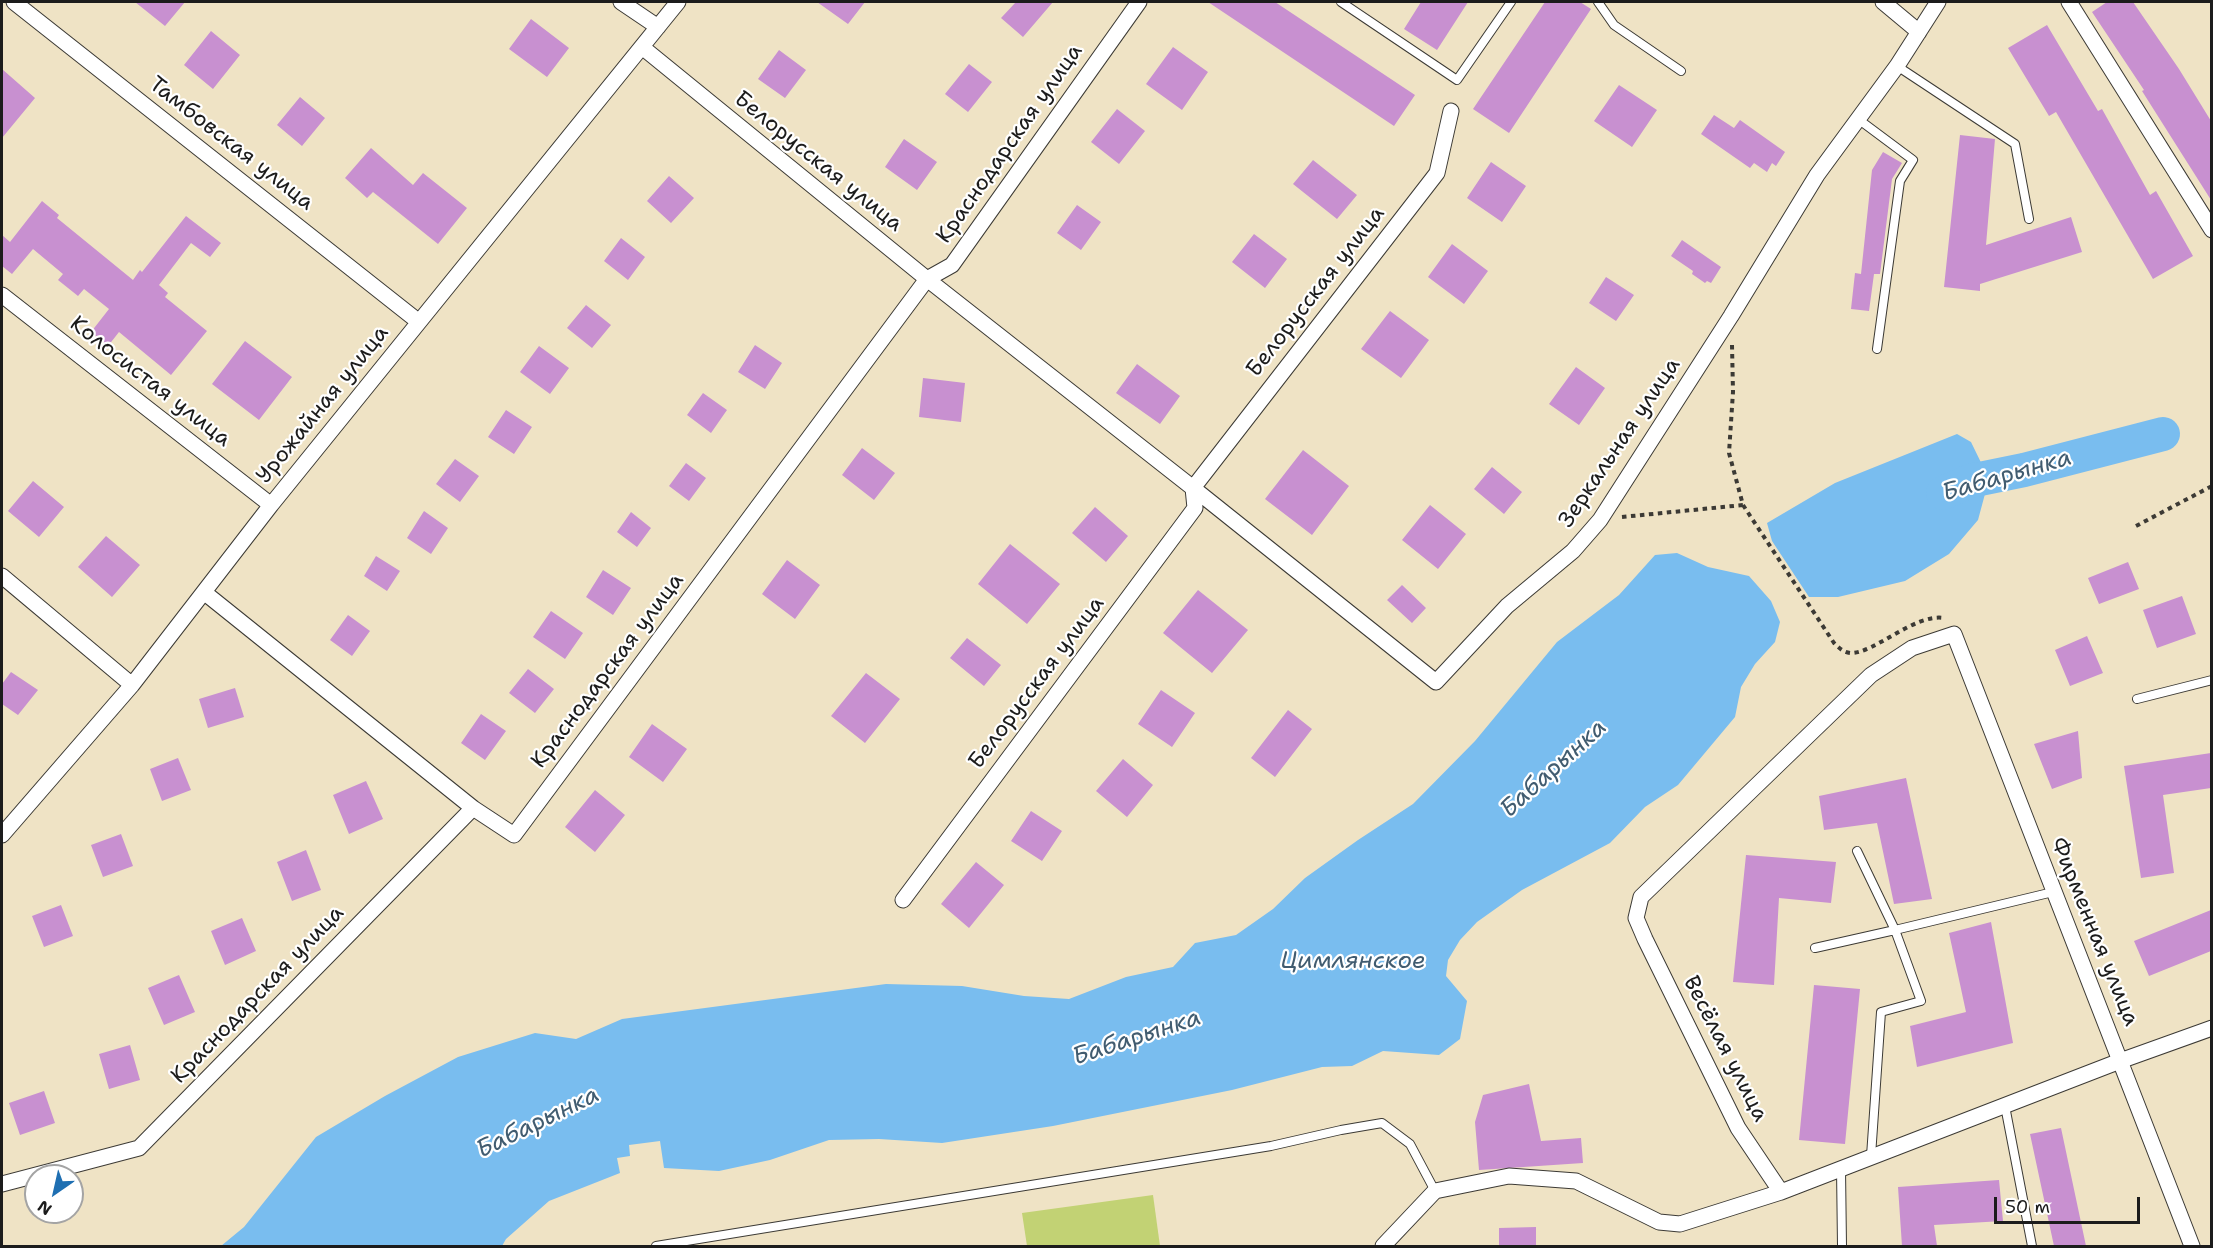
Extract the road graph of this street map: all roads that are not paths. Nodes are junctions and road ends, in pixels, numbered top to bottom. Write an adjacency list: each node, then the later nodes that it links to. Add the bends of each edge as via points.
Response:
1 (14, 2): 22 (street, Тамбовская улица)
2 (621, 2): 11 (street)
3 (678, 2): 11 (street, Урожайная улица)
4 (1341, 2): 5 (lane, via 1457,80)
5 (1511, 2)
6 (1598, 2): 15 (lane, via 1614,25)
7 (1883, 2): 12 (street)
8 (1938, 2): 12 (street, Зеркальная улица)
9 (2069, 2): 19 (street)
10 (1134, 3): 20 (street, Краснодарская улица, via 952,265)
11 (658, 27): 13 (street, Урожайная улица)
12 (1919, 32): 14 (street, Зеркальная улица)
13 (642, 47): 20 (street, Белорусская улица); 22 (street, Урожайная улица)
14 (1897, 66): 17 (street, Зеркальная улица); 18 (lane, via 2015,144)
15 (1681, 71)
16 (1451, 111): 24 (street, Белорусская улица, via 1437,173)
17 (1858, 119): 23 (lane, via 1913,160 1900,181); 24 (street, Зеркальная улица, via 1817,175 1600,520 1572,551 1507,606 1436,682)
18 (2029, 219)
19 (2211, 230)
20 (927, 279): 24 (street, Белорусская улица); 32 (street, Краснодарская улица, via 514,835)
21 (2, 295): 25 (street, Колосистая улица)
22 (419, 322): 25 (street, Урожайная улица)
23 (1877, 349)
24 (1193, 488): 36 (street, Белорусская улица, via 1195,508)
25 (271, 505): 27 (street, Урожайная улица)
26 (2, 576): 30 (street)
27 (205, 592): 30 (street, Урожайная улица); 32 (street)
28 (1954, 634): 35 (street, Фирменная улица); 46 (street, Весёлая улица, via 1912,648 1871,675 1641,897 1636,918 1645,939 1738,1128)
29 (2211, 680): 31 (lane)
30 (132, 685): 33 (street, Урожайная улица)
31 (2137, 699)
32 (473, 808): 44 (street, Краснодарская улица, via 139,1148)
33 (2, 835)
34 (1857, 851): 37 (lane)
35 (2053, 892): 37 (lane); 40 (street, Фирменная улица)
36 (903, 900)
37 (1895, 930): 38 (lane); 42 (lane, via 1921,1000 1881,1012)
38 (1815, 948)
39 (2211, 1028): 40 (street)
40 (2120, 1061): 41 (street); 51 (street, Фирменная улица)
41 (2005, 1106): 42 (street); 50 (lane)
42 (1871, 1157): 43 (street)
43 (1841, 1169): 46 (street); 49 (lane)
44 (2, 1184)
45 (1435, 1191): 46 (street, via 1509,1176 1576,1180 1659,1222 1680,1224); 47 (lane, via 1410,1144 1382,1124 1271,1146); 48 (street)
46 (1781, 1192)
47 (657, 1246)
48 (1383, 1246)
49 (1842, 1246)
50 (2032, 1246)
51 (2192, 1246)

